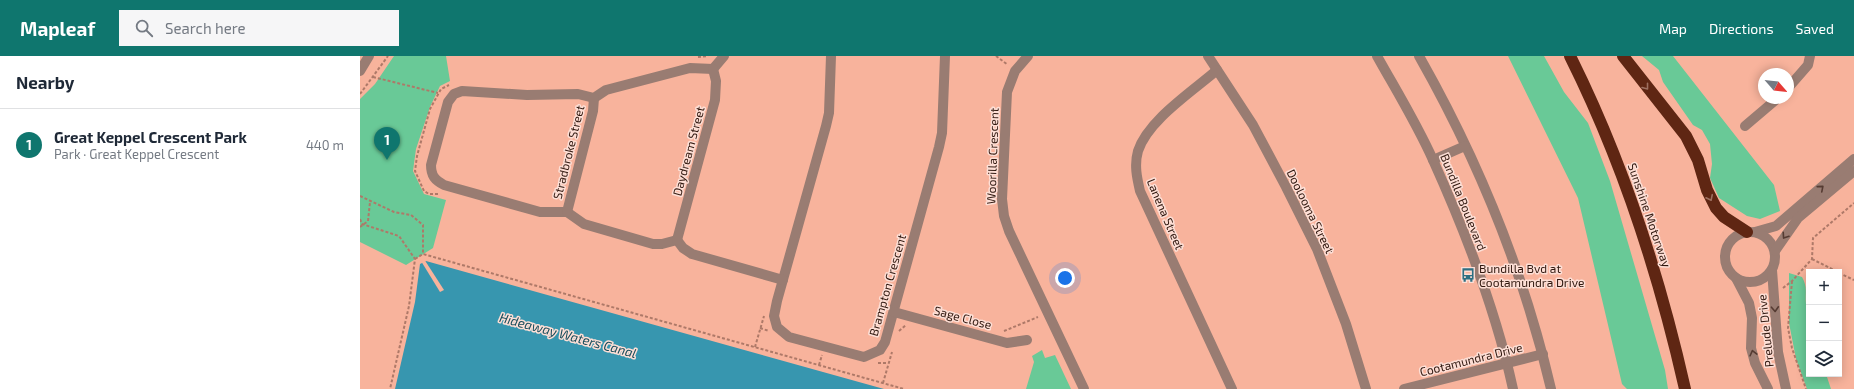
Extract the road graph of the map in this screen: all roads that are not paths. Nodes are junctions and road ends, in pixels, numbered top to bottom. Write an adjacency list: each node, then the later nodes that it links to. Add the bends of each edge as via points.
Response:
1 (369, 56): 14 (street)
2 (724, 56): 12 (street)
3 (831, 56): 29 (street, Brampton Crescent, via 829,113)
4 (945, 56): 30 (street, Brampton Crescent, via 942,133)
5 (1028, 56): 34 (street, Woorilla Crescent, via 1015,71 1008,92 1002,199 1004,216)
6 (1208, 56): 13 (street, Doolooma Street)
7 (1377, 56): 20 (street, Bundilla Boulevard)
8 (1419, 56): 19 (street, Bundilla Boulevard)
9 (1570, 56): 40 (highway, Sunshine Motorway, via 1625,182 1662,298)
10 (1623, 56): 24 (highway, one-way to 24, via 1686,136 1716,208 1724,217)
11 (1810, 56): 15 (street, via 1808,65)
12 (713, 69): 16 (street, via 690,68 606,90); 25 (street, Daydream Street, via 716,81 715,100)
13 (1217, 70): 35 (street, Lanena Street, via 1147,133 1138,152 1136,173 1140,191); 36 (street, Doolooma Street, via 1256,132 1317,249 1346,324)
14 (360, 71)
15 (1794, 81)
16 (594, 98): 23 (street, Stradbroke Street, via 593,111); 23 (street, via 578,94 527,95 462,91 454,94 448,102 431,165 433,177 444,185 540,212)
17 (1771, 104): 18 (street)
18 (1745, 126)
19 (1465, 146): 20 (street); 32 (street, Bundilla Boulevard, via 1497,219)
20 (1433, 160): 33 (street, Bundilla Boulevard, via 1481,279)
21 (1854, 160): 24 (street, one-way to 21, via 1776,226)
22 (1854, 171): 26 (street, one-way to 26, via 1798,218)
23 (567, 212): 25 (street, via 584,224 653,244)
24 (1751, 232): 26 (street, via 1768,239); 28 (street, via 1738,235 1727,248 1726,265)
25 (677, 240): 29 (street, via 692,254)
26 (1775, 251): 27 (street)
27 (1772, 270): 28 (street, via 1760,280 1744,282); 42 (street, Prelude Drive, one-way to 42, via 1778,352)
28 (1736, 278): 41 (street, Prelude Drive, one-way to 28, via 1755,363 1751,348 1750,303)
29 (782, 280): 30 (street, Brampton Crescent, via 774,316 777,327 783,334 796,339 864,357 880,350)
30 (894, 312): 31 (street, Sage Close, via 1007,343)
31 (1027, 340)
32 (1543, 354): 33 (street, Cootamundra Drive); 39 (street, Bundilla Boulevard)
33 (1507, 363): 37 (street, Cootamundra Drive); 38 (street, Bundilla Boulevard)
34 (1084, 389)
35 (1232, 389)
36 (1366, 389)
37 (1404, 389)
38 (1513, 389)
39 (1551, 389)
40 (1685, 389)
41 (1768, 389)
42 (1786, 389)

